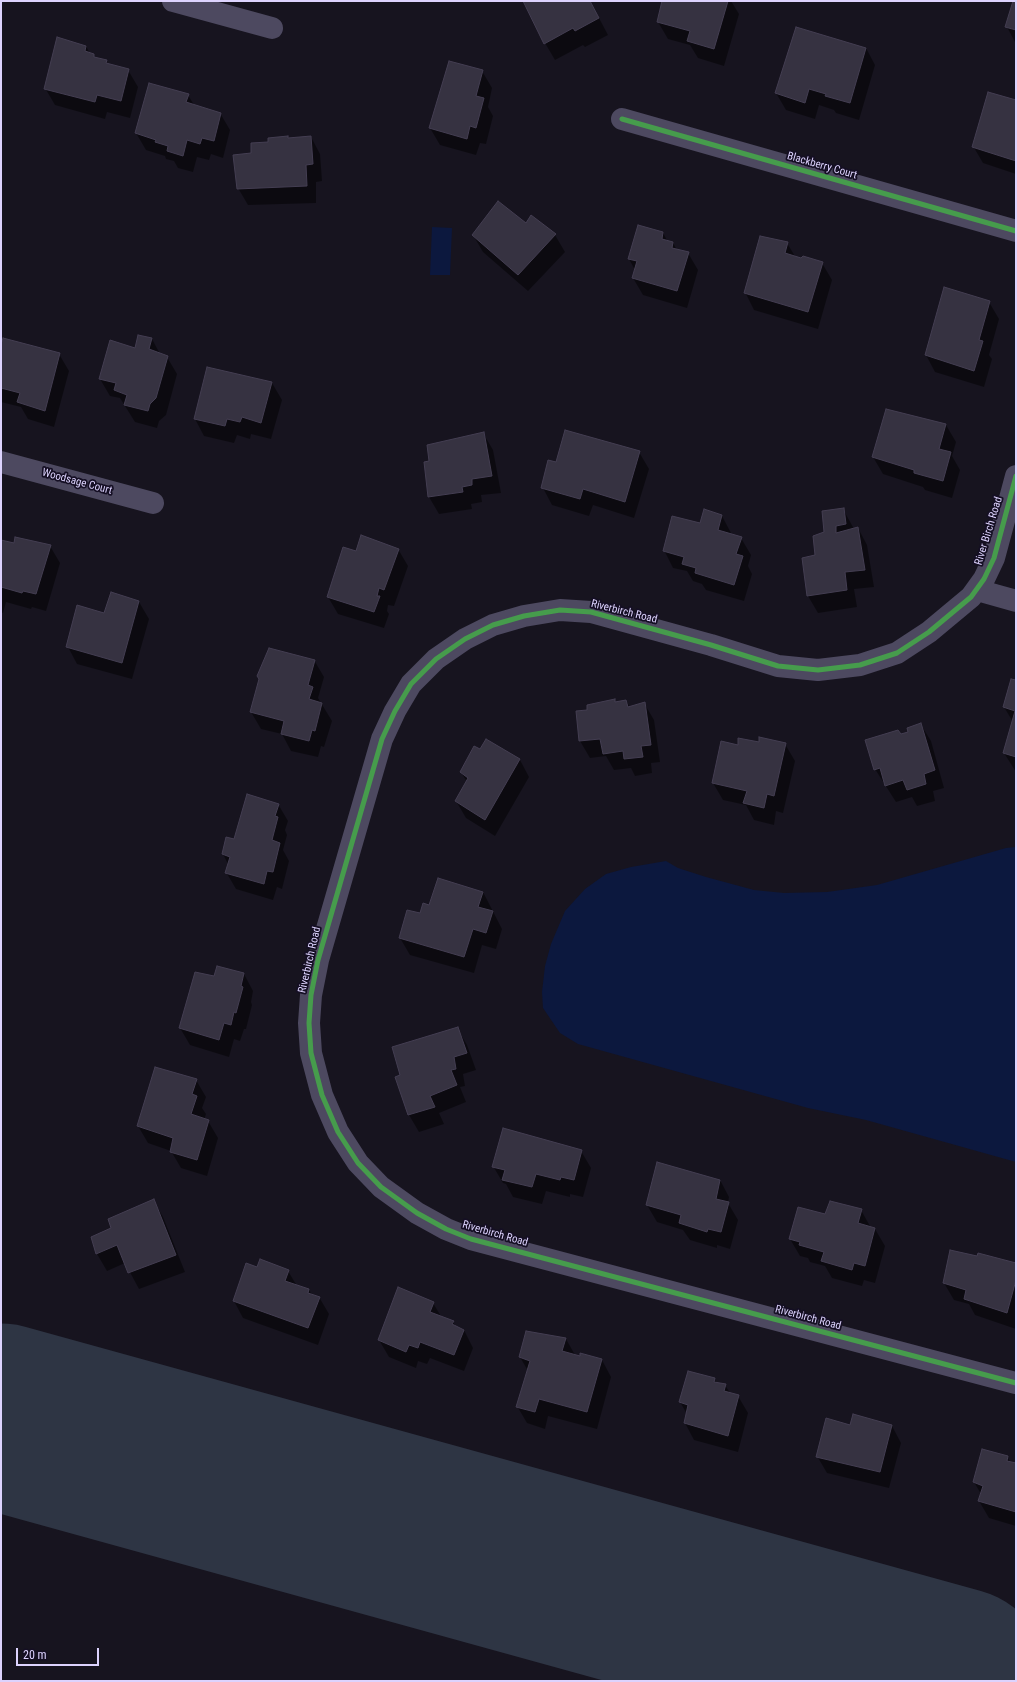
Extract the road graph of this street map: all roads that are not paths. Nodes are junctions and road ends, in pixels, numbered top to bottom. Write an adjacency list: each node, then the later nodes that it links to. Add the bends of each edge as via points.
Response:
1 (173, 1): 2 (street)
2 (272, 28)
3 (622, 120): 4 (street, Blackberry Court)
4 (1016, 232)
5 (1, 462): 7 (street, Woodsage Court)
6 (1016, 476): 8 (street, River Birch Road, via 994,558)
7 (153, 503)
8 (976, 590): 9 (street); 10 (street, Riverbirch Road, via 929,632 897,653 860,665 818,670 778,666 591,612 560,610 524,616 493,625 465,639 436,659 411,684 382,738 318,960 309,1023 311,1053 322,1095 338,1132 358,1163 381,1187 417,1213 446,1229 471,1239)
9 (1016, 601)
10 (1016, 1383)

